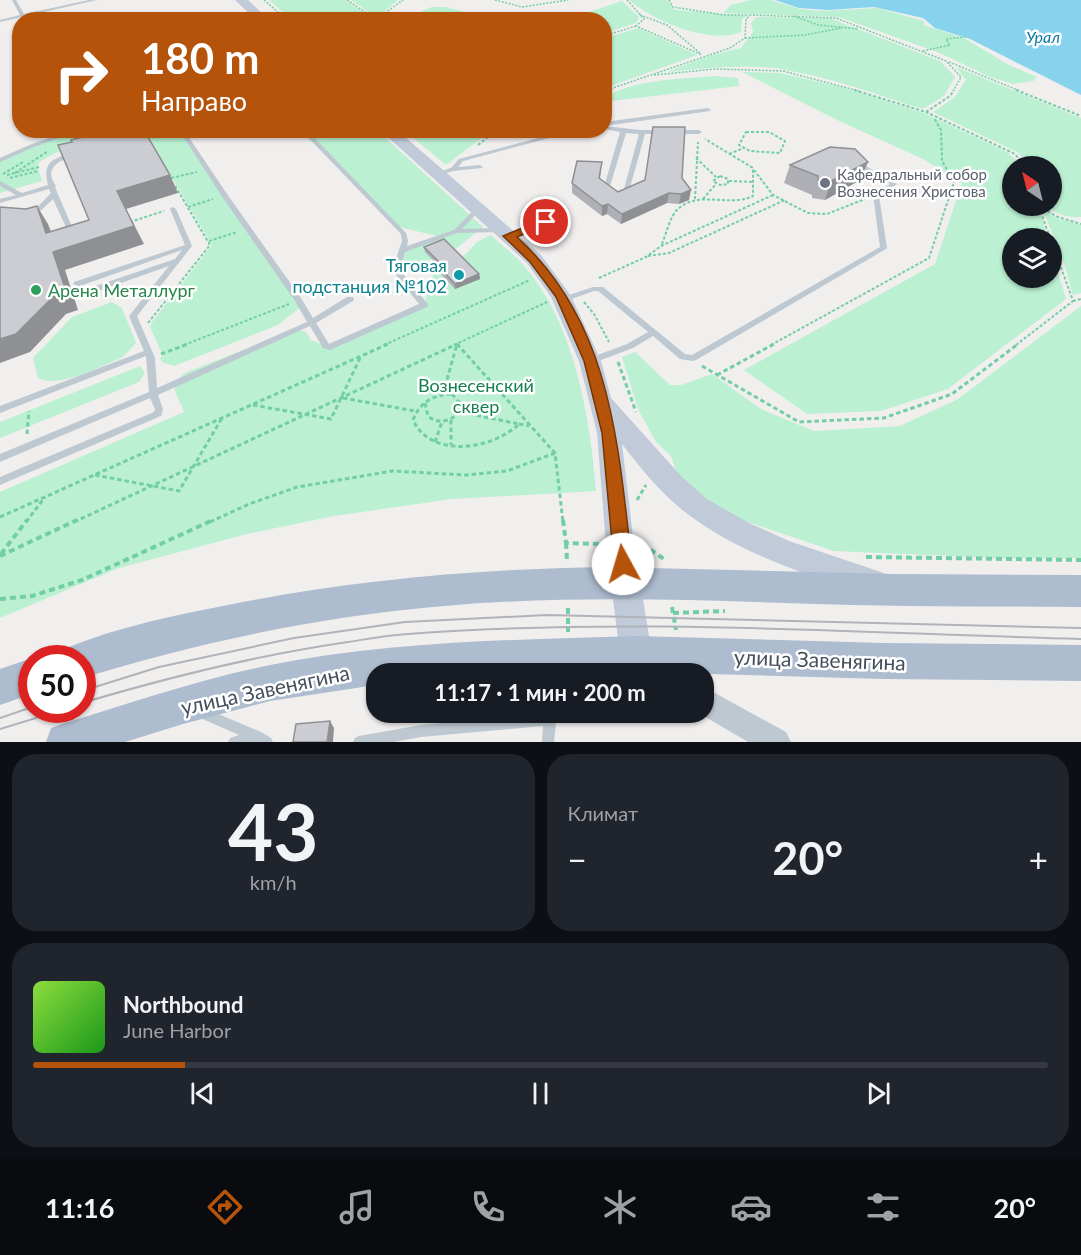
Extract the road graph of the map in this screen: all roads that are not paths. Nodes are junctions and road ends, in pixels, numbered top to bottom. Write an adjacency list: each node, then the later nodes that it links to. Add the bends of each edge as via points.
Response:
1 (95, 0): 3 (lane)
2 (241, 0): 4 (main road)
3 (41, 12)
4 (254, 12)
5 (708, 110): 6 (lane)
6 (612, 125)
7 (612, 129): 8 (lane)
8 (623, 132): 10 (lane); 10 (lane, via 607,187 616,193 627,190)
9 (699, 132): 10 (lane)
10 (642, 134)
11 (54, 138): 17 (lane)
12 (187, 138): 41 (lane)
13 (311, 138): 35 (lane, via 399,227 404,234)
14 (396, 138): 21 (main road)
15 (547, 138): 20 (lane, via 461,160)
16 (85, 152): 23 (lane, via 50,166)
17 (0, 160)
18 (859, 164): 42 (lane, via 894,184 876,195 884,248 691,359 683,357)
19 (480, 166): 20 (lane)
20 (453, 169): 21 (lane)
21 (435, 174): 28 (main road)
22 (0, 180): 25 (lane)
23 (53, 186): 24 (lane); 25 (lane)
24 (54, 194): 29 (lane); 33 (lane)
25 (21, 195): 26 (lane)
26 (0, 201)
27 (173, 209): 34 (lane)
28 (477, 210): 31 (lane); 32 (main road)
29 (30, 219)
30 (548, 221): 32 (lane)
31 (456, 231): 32 (lane); 35 (lane)
32 (505, 233): 39 (main road)
33 (75, 239)
34 (189, 246): 36 (lane); 37 (lane)
35 (403, 250): 41 (lane, via 397,273 423,307 330,347)
36 (177, 261): 38 (lane); 43 (lane, via 134,315)
37 (77, 284)
38 (87, 292)
39 (568, 297): 42 (lane, via 596,288 602,290); 44 (main road)
40 (350, 299): 41 (lane)
41 (310, 323): 45 (lane)
42 (654, 332): 44 (lane)
43 (148, 352): 45 (lane); 47 (lane)
44 (590, 361): 46 (main road)
45 (153, 394): 48 (lane); 49 (lane, via 159,411 153,417)
46 (601, 399): 50 (main road, via 609,433); 51 (main road, via 660,471 698,506 730,527 769,546)
47 (0, 410)
48 (0, 458)
49 (0, 481)
50 (626, 583): 51 (main road); 53 (main road, via 469,587 321,603 159,636); 56 (main road)
51 (896, 590): 52 (main road)
52 (1081, 591)
53 (96, 656)
54 (410, 663): 55 (main road, улица Завенягина, via 446,659)
55 (600, 663)
56 (638, 663)
57 (714, 663): 58 (main road, улица Завенягина)
58 (1081, 663)
59 (366, 668): 62 (main road, улица Завенягина, via 270,683)
60 (18, 681): 61 (main road)
61 (0, 687)
62 (183, 705): 67 (lane); 68 (main road, улица Завенягина)
63 (714, 707): 72 (street)
64 (519, 723): 66 (lane)
65 (550, 723): 71 (lane)
66 (405, 738): 70 (lane)
67 (262, 739): 69 (lane)
68 (65, 742)
69 (234, 742)
70 (359, 742)
71 (548, 742)
72 (776, 742)

